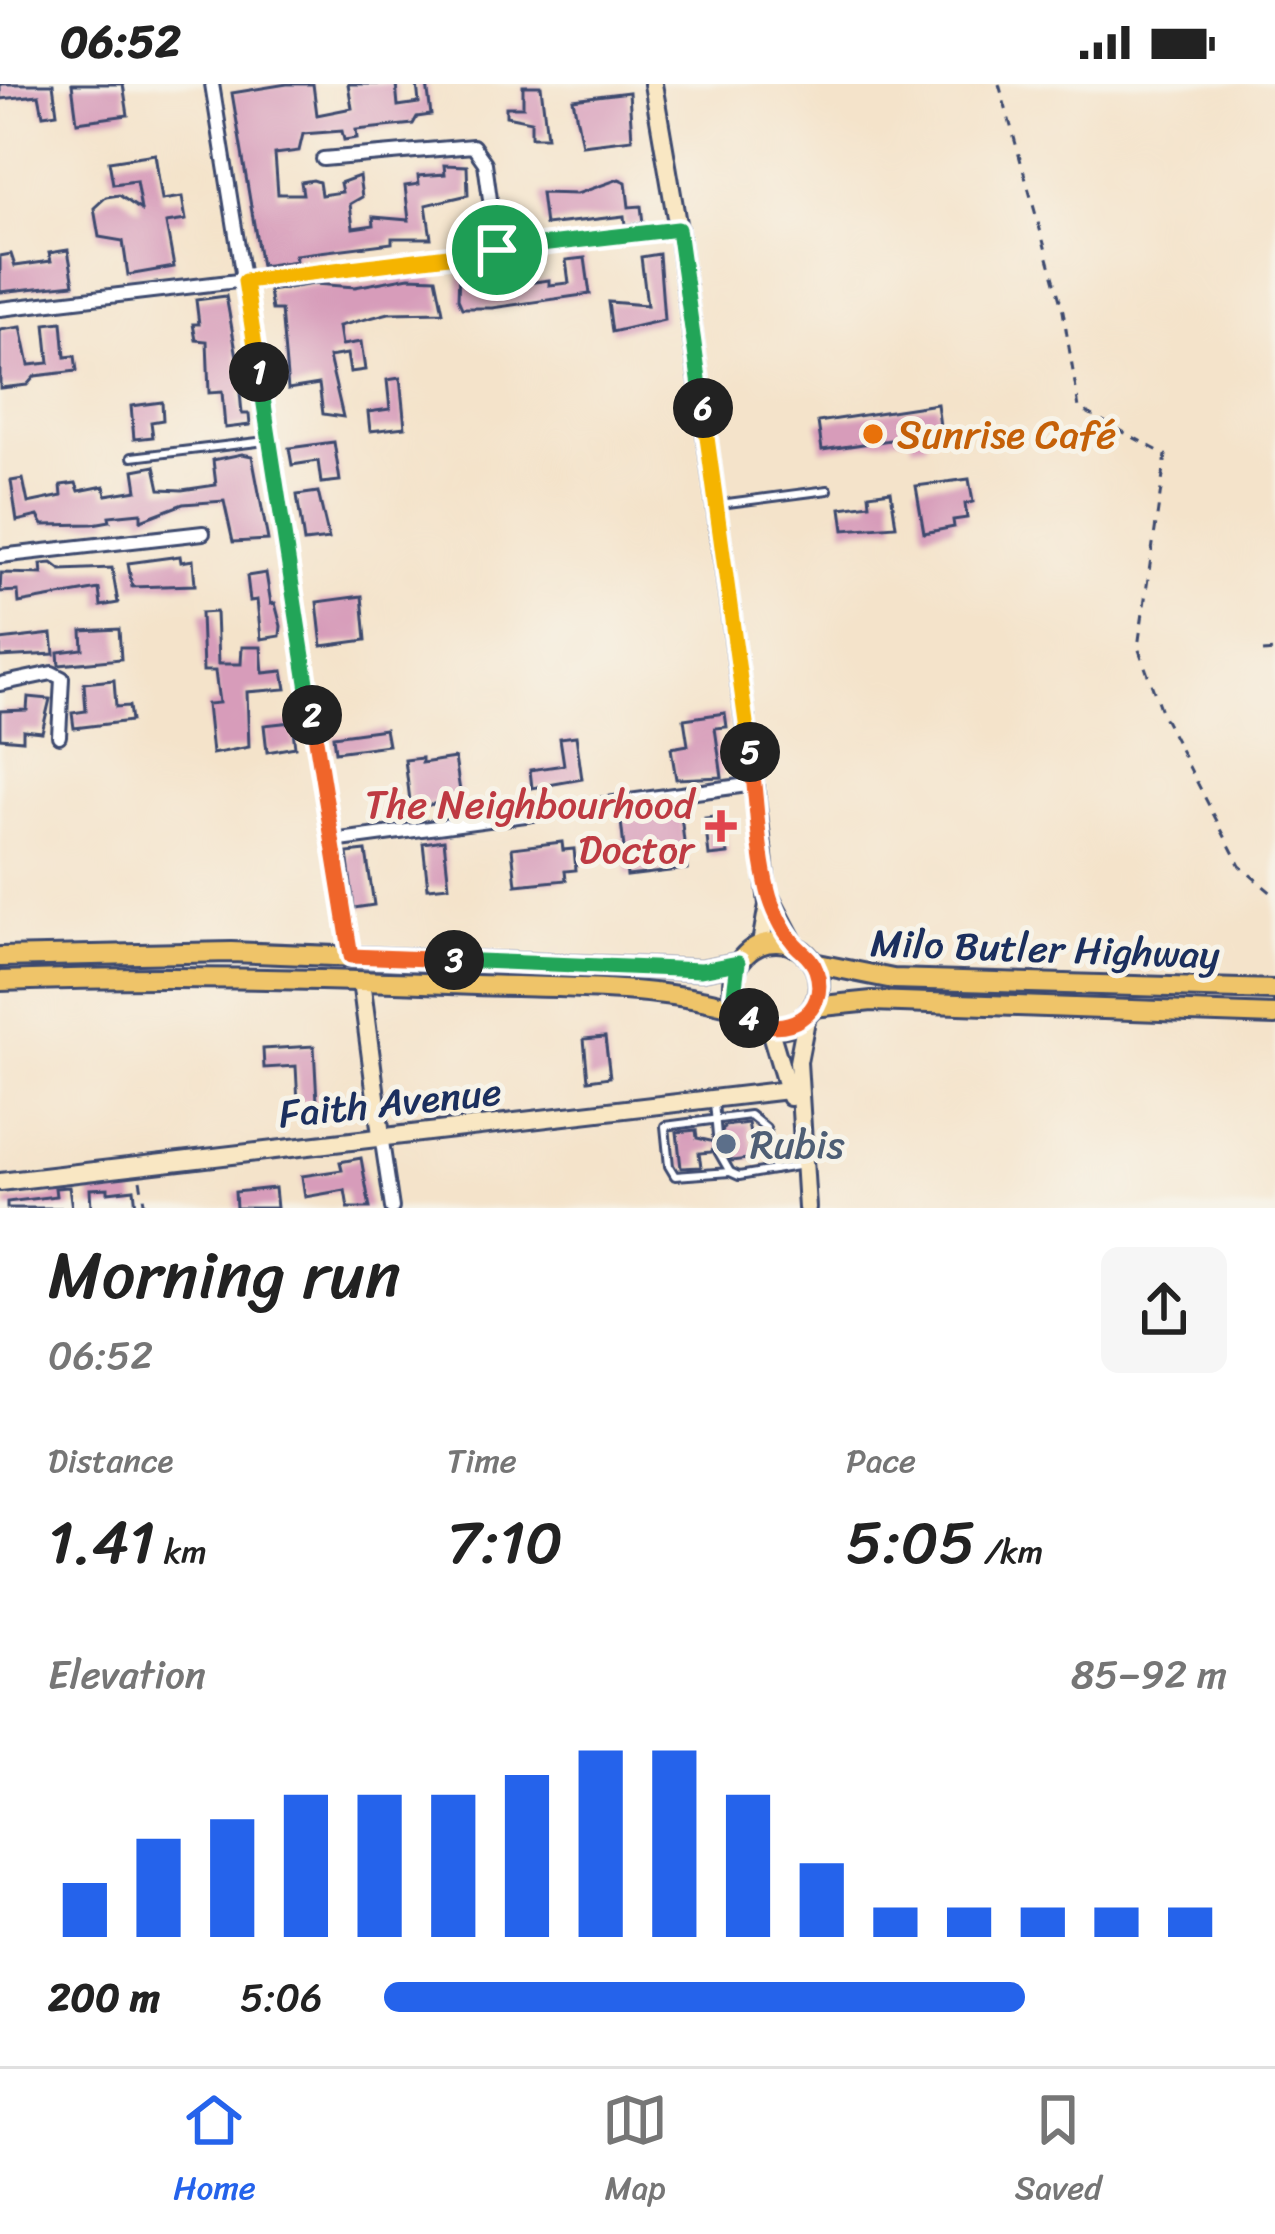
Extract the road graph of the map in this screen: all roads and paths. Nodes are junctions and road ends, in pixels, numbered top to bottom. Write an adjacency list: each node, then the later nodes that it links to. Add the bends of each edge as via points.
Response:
1 (212, 84): 7 (street)
2 (652, 84): 5 (street)
3 (999, 84): 22 (path, via 1064,311 1079,408 1166,454 1138,646 1162,714 1240,866)
4 (323, 159): 6 (street, via 472,146 485,163)
5 (678, 229): 6 (street); 12 (street)
6 (497, 250): 7 (street)
7 (245, 281): 8 (street); 9 (street)
8 (0, 310)
9 (269, 441): 10 (lane); 20 (street)
10 (132, 457)
11 (828, 490): 12 (lane)
12 (717, 504): 19 (street)
13 (202, 533): 14 (street)
14 (0, 556)
15 (1275, 651): 16 (path)
16 (1263, 652)
17 (0, 684): 18 (street, via 62,678)
18 (59, 736)
19 (754, 784): 20 (street); 21 (street)
20 (333, 842): 25 (street)
21 (767, 889): 23 (street); 24 (street)
22 (1275, 896)
23 (761, 944): 24 (main road); 27 (main road)
24 (795, 946): 28 (main road)
25 (351, 956): 26 (main road); 27 (main road, via 701,970)
26 (0, 957)
27 (738, 963): 32 (main road, via 732,986)
28 (813, 963): 31 (main road, Milo Butler Highway, via 893,979); 33 (main road, via 819,986)
29 (0, 981): 30 (main road)
30 (361, 981): 32 (main road, via 661,994); 40 (street)
31 (1275, 990)
32 (740, 1009): 35 (main road)
33 (810, 1011): 34 (main road, Milo Butler Highway, via 872,1001); 35 (main road); 38 (street, via 798,1050)
34 (1275, 1015)
35 (769, 1028): 36 (street)
36 (788, 1090): 37 (street, Faith Avenue); 38 (street)
37 (713, 1099): 39 (lane); 40 (street, Faith Avenue)
38 (798, 1113): 44 (street)
39 (715, 1118): 41 (lane); 45 (lane, via 763,1122); 46 (lane, via 665,1126 669,1166 676,1176)
40 (381, 1135): 43 (street, Faith Avenue); 49 (street)
41 (717, 1136)
42 (718, 1151): 46 (lane)
43 (138, 1165): 47 (street, Faith Avenue); 48 (path)
44 (803, 1165): 45 (lane); 50 (street)
45 (774, 1170): 46 (lane)
46 (730, 1172)
47 (0, 1182)
48 (145, 1208)
49 (392, 1208)
50 (806, 1208)

